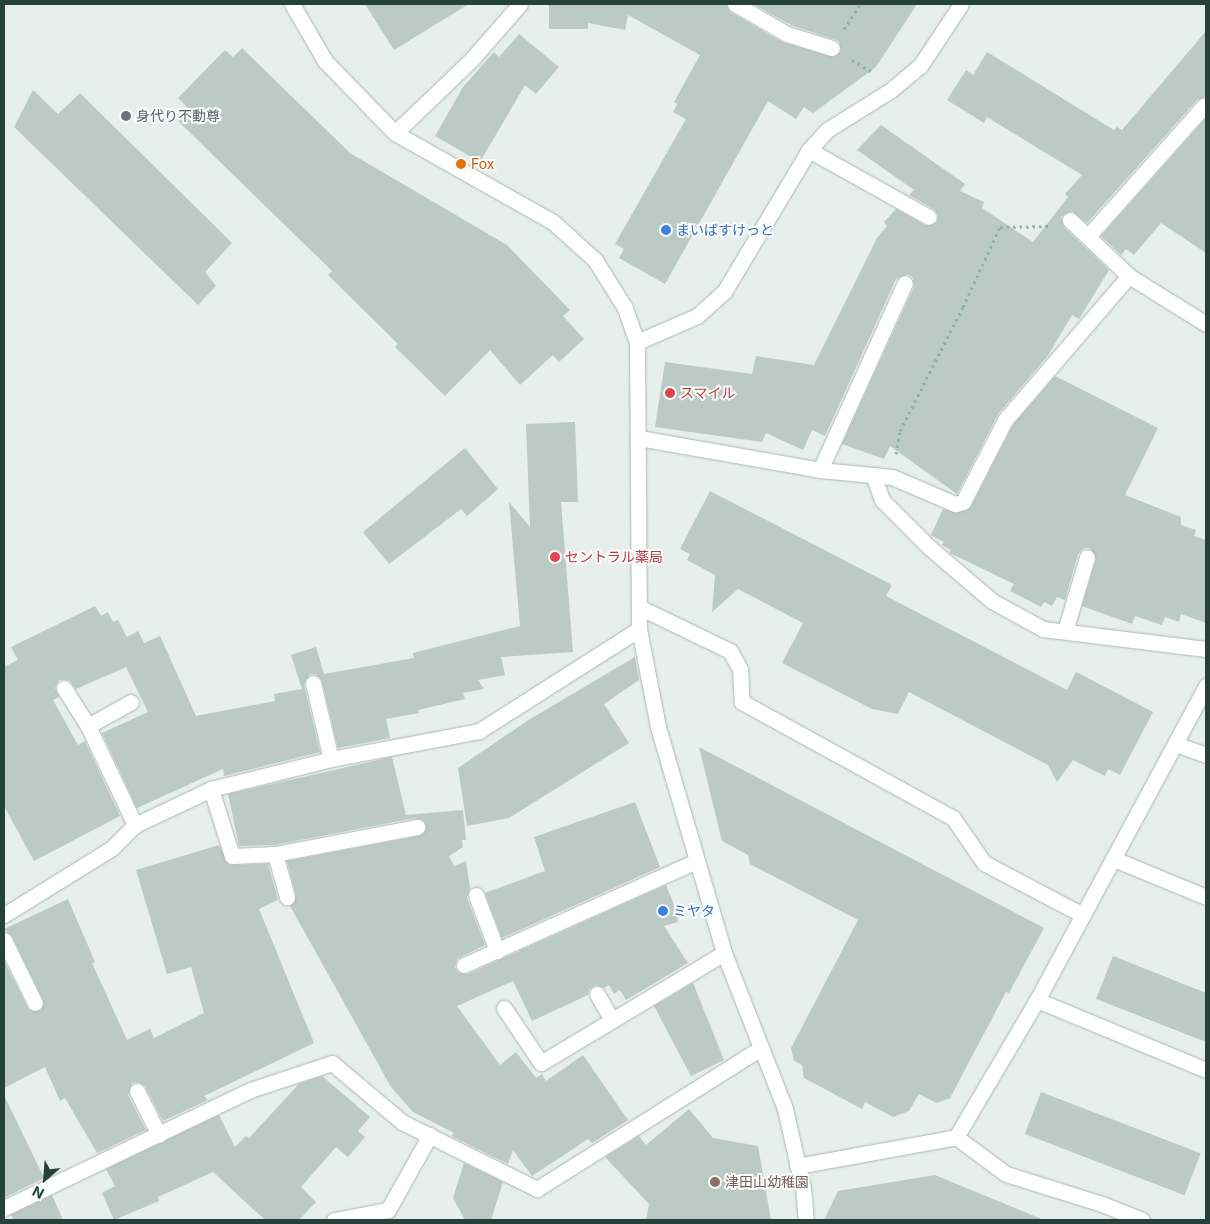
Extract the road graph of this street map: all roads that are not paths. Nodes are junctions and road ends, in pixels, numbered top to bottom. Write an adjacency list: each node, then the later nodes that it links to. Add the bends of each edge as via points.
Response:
1 (292, 4): 7 (street, via 325,61)
2 (520, 4): 7 (street, via 472,59)
3 (735, 4): 5 (street, via 787,34)
4 (960, 4): 8 (street, via 920,66 891,90 827,130)
5 (832, 48)
6 (1204, 106): 11 (street)
7 (395, 132): 15 (street, via 553,222 594,260 625,308)
8 (809, 150): 9 (street); 15 (street, via 724,292 697,316)
9 (929, 217)
10 (1070, 220): 11 (street)
11 (1089, 235): 12 (street)
12 (1128, 276): 14 (street); 18 (street, via 1005,420 963,502 955,504 892,477)
13 (905, 283): 17 (street)
14 (1206, 324)
15 (637, 342): 16 (street)
16 (639, 438): 17 (street); 20 (street)
17 (820, 470): 18 (street)
18 (873, 475): 22 (street, via 882,500 930,548 992,601 1043,629)
19 (1088, 557): 22 (street)
20 (638, 607): 21 (street); 42 (street, via 730,651 740,669 742,702 953,818 984,863)
21 (639, 630): 31 (street, via 479,731); 37 (street, via 658,727)
22 (1066, 630): 23 (street)
23 (1206, 649)
24 (313, 683): 31 (street)
25 (1206, 686): 29 (street)
26 (64, 688): 28 (street)
27 (131, 702): 28 (street)
28 (88, 726): 33 (street)
29 (1176, 744): 30 (street); 36 (street)
30 (1206, 755)
31 (331, 759): 32 (street)
32 (211, 789): 33 (street); 35 (street, via 232,856)
33 (135, 825): 41 (street, via 112,848)
34 (417, 827): 35 (street)
35 (275, 854): 39 (street)
36 (1114, 859): 40 (street); 42 (street)
37 (696, 861): 44 (street); 45 (street)
38 (476, 895): 44 (street)
39 (287, 897)
40 (1206, 897)
41 (4, 915)
42 (1083, 915): 48 (street)
43 (4, 940): 49 (street)
44 (497, 951): 46 (street)
45 (724, 953): 51 (street); 52 (street)
46 (464, 965)
47 (597, 994): 51 (street)
48 (1037, 1000): 53 (street); 57 (street)
49 (35, 1004)
50 (504, 1008): 51 (street, via 541,1063)
51 (612, 1020)
52 (759, 1049): 56 (street, via 538,1189); 58 (street, via 784,1109)
53 (1206, 1070)
54 (137, 1091): 55 (street)
55 (159, 1135): 56 (street, via 250,1090 332,1063 402,1122); 59 (street)
56 (430, 1135): 61 (street, via 388,1210)
57 (956, 1137): 58 (street); 60 (street, via 1006,1174)
58 (797, 1166): 62 (street)
59 (4, 1208)
60 (1138, 1219)
61 (334, 1220)
62 (806, 1220)

